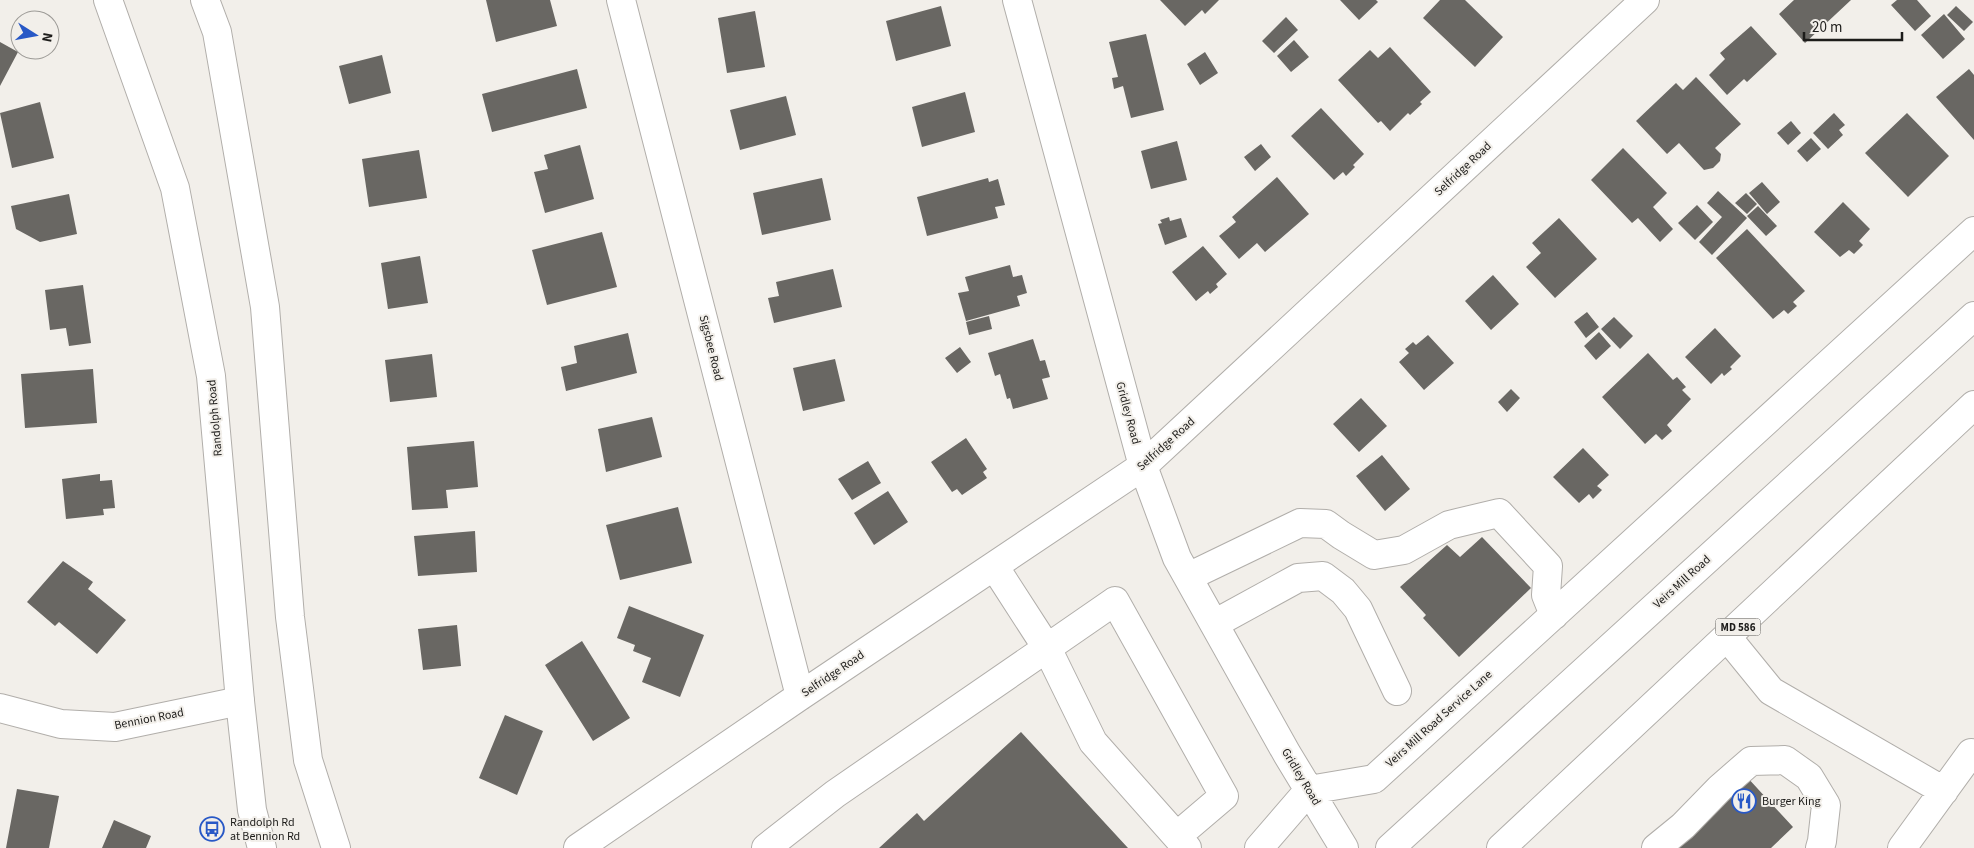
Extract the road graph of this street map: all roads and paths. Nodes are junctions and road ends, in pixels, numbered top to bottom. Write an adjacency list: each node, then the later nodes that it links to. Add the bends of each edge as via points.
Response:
1 (108, 0): 18 (street, Randolph Road, via 175,188 211,376)
2 (205, 0): 26 (street, via 217,32 265,307 290,617 308,760)
3 (621, 0): 17 (street, Sigsbee Road)
4 (1017, 0): 9 (street, Gridley Road)
5 (1645, 0): 9 (street, Selfridge Road)
6 (1974, 232): 12 (street, Veirs Mill Road Service Lane)
7 (1974, 316): 31 (street, Veirs Mill Road)
8 (1974, 405): 14 (street, MD 586)
9 (1143, 466): 10 (street, Selfridge Road); 11 (street, Gridley Road, via 1177,558)
10 (994, 566): 15 (street); 17 (street, Selfridge Road)
11 (1188, 577): 12 (street, via 1300,523 1326,524 1374,555 1404,550 1449,525 1499,513 1548,566 1546,595); 13 (street, Gridley Road)
12 (1554, 615): 21 (street, Veirs Mill Road Service Lane, via 1374,779)
13 (1214, 624): 16 (street, via 1298,578 1323,576 1343,591 1358,609); 21 (street, Gridley Road)
14 (1727, 637): 22 (street, via 1771,691); 32 (street, MD 586)
15 (1047, 648): 24 (street, via 1094,742); 24 (street, via 1115,601 1224,796); 28 (street, via 834,794)
16 (1397, 691)
17 (800, 696): 23 (street, Selfridge Road)
18 (240, 701): 19 (street, Bennion Road, via 115,727 61,724); 25 (street, Randolph Road, via 252,810)
19 (0, 708)
20 (1972, 754): 22 (street)
21 (1309, 790): 29 (street); 30 (street, Gridley Road)
22 (1944, 791): 35 (street)
23 (611, 839): 27 (street, Selfridge Road)
24 (1182, 842)
25 (262, 848)
26 (336, 848)
27 (578, 848)
28 (766, 848)
29 (1259, 848)
30 (1344, 848)
31 (1390, 848)
32 (1501, 848)
33 (1656, 848): 34 (street, via 1684,826 1720,788 1752,761 1785,760 1809,778 1826,805)
34 (1820, 848)
35 (1902, 848)

